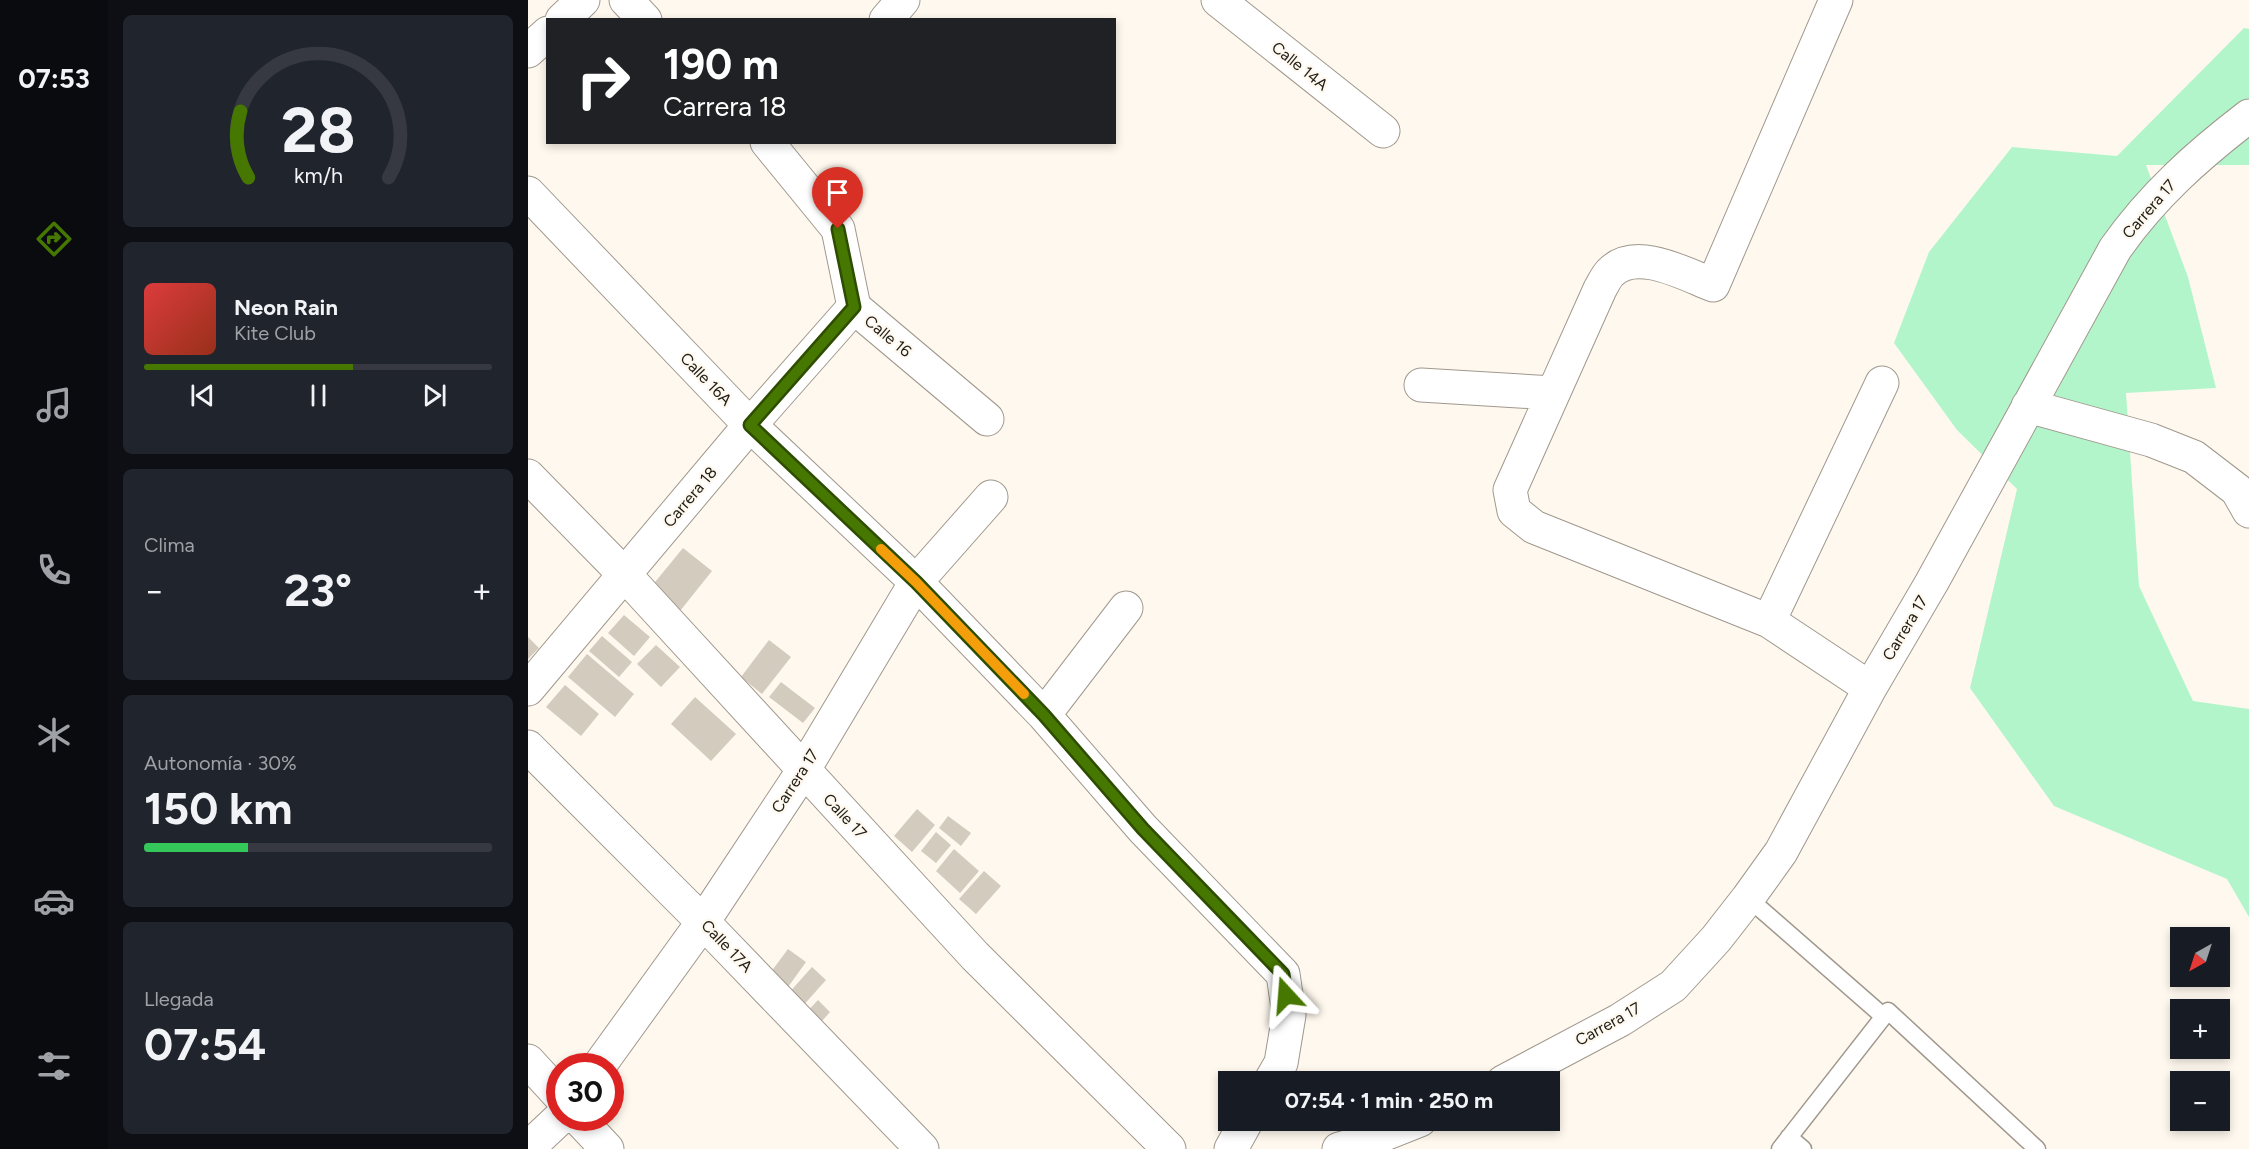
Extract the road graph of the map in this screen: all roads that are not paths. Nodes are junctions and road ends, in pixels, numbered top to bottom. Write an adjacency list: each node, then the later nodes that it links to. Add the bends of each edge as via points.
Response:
1 (583, 0): 6 (street)
2 (626, 0): 7 (street)
3 (903, 0): 8 (street)
4 (1218, 0): 12 (street, Calle 14A)
5 (1836, 0): 18 (street, via 1713,285 1649,261 1630,261 1611,272)
6 (564, 18)
7 (643, 18)
8 (888, 18)
9 (546, 35): 10 (street)
10 (528, 51)
11 (2249, 116): 19 (street, Carrera 17, via 2204,151 2136,219 2115,249)
12 (1383, 131)
13 (776, 146): 15 (street, Calle 16, via 838,229)
14 (528, 193): 21 (street, Calle 16A)
15 (854, 307): 20 (street, Calle 16); 21 (street, Carrera 18)
16 (1882, 383): 28 (street)
17 (1421, 385): 18 (street)
18 (1553, 393): 28 (street, via 1510,490 1514,511 1534,527)
19 (2028, 406): 24 (street, via 2151,440 2194,457); 29 (street, Carrera 17)
20 (987, 419)
21 (750, 425): 25 (street, Carrera 18); 26 (street, Calle 16A)
22 (528, 476): 25 (street, Calle 17)
23 (991, 497): 26 (street, Carrera 17)
24 (2245, 500)
25 (625, 574): 30 (street, Carrera 18); 33 (street, Calle 17)
26 (916, 582): 31 (street, Calle 16A); 33 (street, Carrera 17)
27 (1126, 608): 31 (street)
28 (1769, 621): 29 (street)
29 (1870, 688): 34 (street, Carrera 17, via 1781,852)
30 (528, 689)
31 (1044, 715): 39 (street, Calle 16A, via 1143,829 1283,974 1289,1016)
32 (528, 747): 35 (street, Calle 17A)
33 (803, 771): 35 (street, Carrera 17); 50 (street, Calle 17, via 975,956)
34 (1748, 898): 36 (lane); 40 (street, Carrera 17, via 1673,986 1620,1020)
35 (703, 922): 37 (street, Carrera 17); 49 (street, Calle 17A)
36 (1883, 1016): 46 (lane); 54 (lane, via 1888,1011)
37 (608, 1053)
38 (528, 1061): 41 (street)
39 (1276, 1071)
40 (1524, 1071)
41 (546, 1081)
42 (546, 1131): 47 (street)
43 (590, 1131): 48 (street)
44 (1242, 1131): 51 (street)
45 (1392, 1131): 52 (street)
46 (1784, 1143): 53 (lane)
47 (528, 1148)
48 (607, 1149)
49 (922, 1149)
50 (1169, 1149)
51 (1231, 1149)
52 (1339, 1149)
53 (1803, 1149)
54 (2037, 1149)

